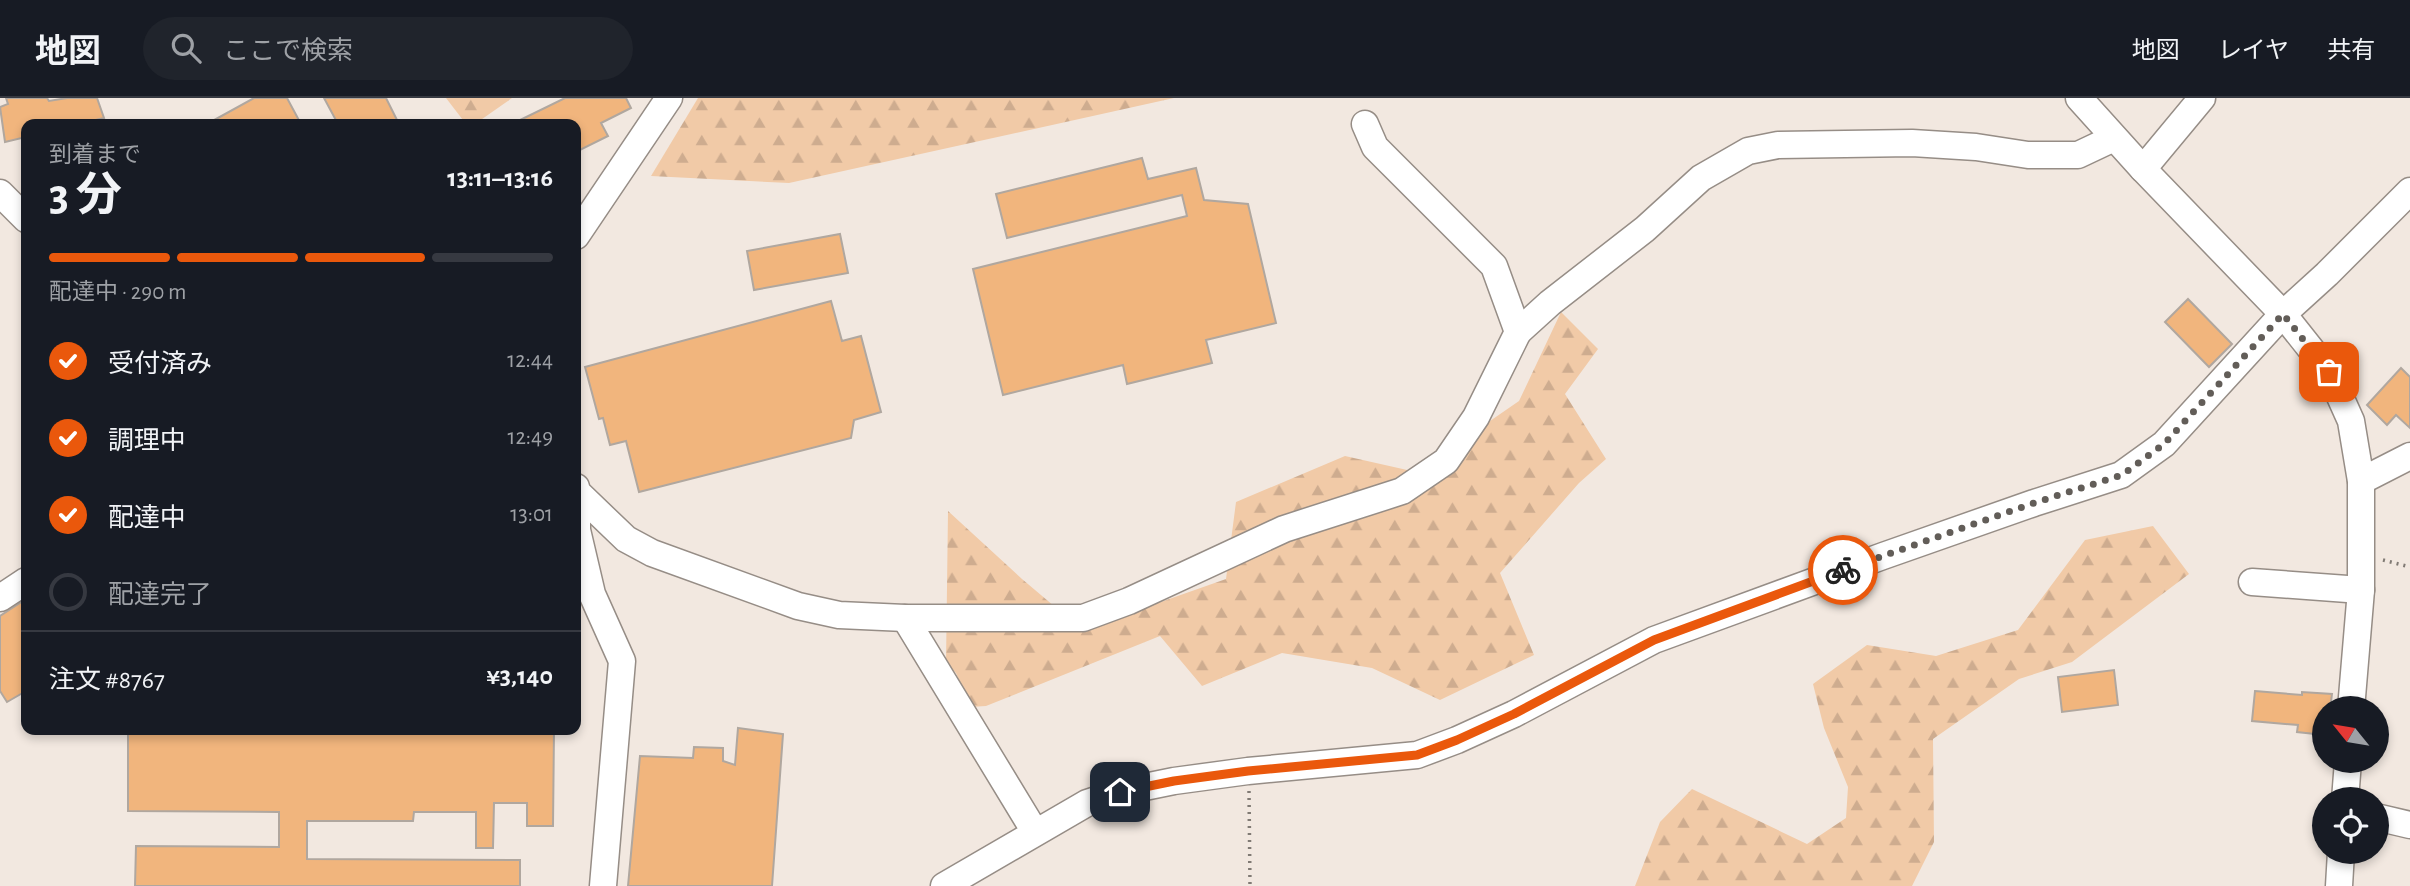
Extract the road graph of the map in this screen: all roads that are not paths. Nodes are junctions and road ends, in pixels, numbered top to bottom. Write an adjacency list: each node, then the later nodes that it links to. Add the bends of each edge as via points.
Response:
1 (669, 98): 10 (street)
2 (2079, 98): 5 (street)
3 (2202, 98): 6 (street)
4 (1364, 124): 12 (street, via 1375,147 1494,266)
5 (2114, 138): 6 (street); 12 (street, via 2078,155 1912,144 1778,145 1748,151 1702,178)
6 (2143, 169): 11 (street)
7 (2410, 191): 11 (street)
8 (0, 192): 9 (street)
9 (21, 214)
10 (581, 229)
11 (2283, 314): 14 (street, via 2329,372 2350,421); 25 (street, via 2164,444 2122,475 1895,551 1654,640 1514,714 1417,755 1174,781 1087,803)
12 (1518, 332): 21 (street, via 1476,417 1446,461 1402,491 1284,529 1083,618)
13 (2410, 456): 14 (street)
14 (2361, 481): 19 (street)
15 (581, 493): 21 (street, via 626,539 652,553 798,606 839,615)
16 (581, 547): 27 (street, via 592,594 622,662)
17 (2252, 582): 19 (street)
18 (21, 584): 20 (street)
19 (2361, 590): 22 (street)
20 (0, 598)
21 (905, 618): 25 (street)
22 (2352, 696)
23 (2389, 820): 24 (street)
24 (2410, 825)
25 (1035, 832): 28 (street)
26 (2340, 864): 29 (street)
27 (603, 886)
28 (944, 886)
29 (2339, 886)

